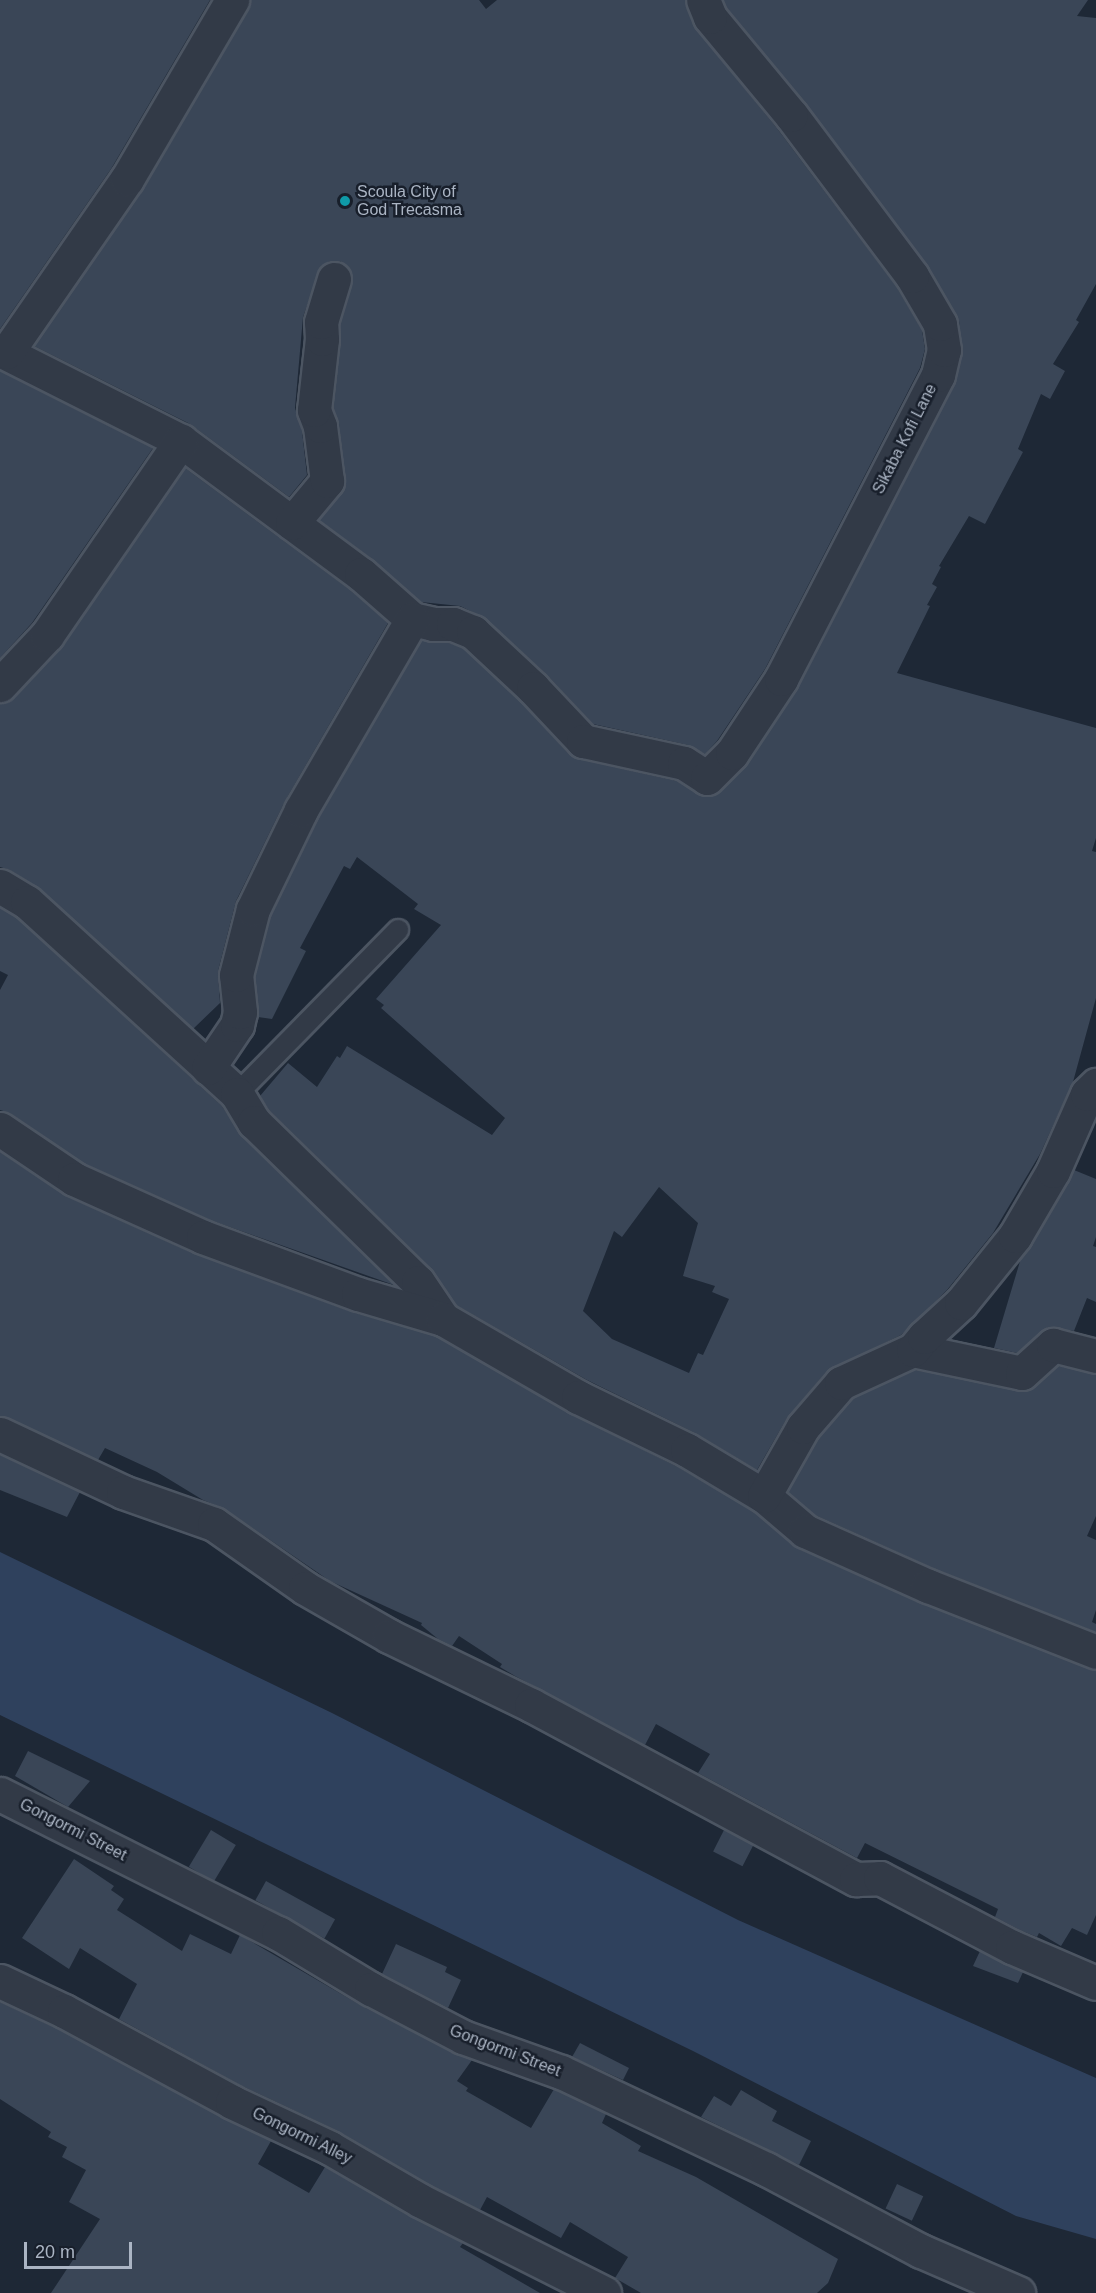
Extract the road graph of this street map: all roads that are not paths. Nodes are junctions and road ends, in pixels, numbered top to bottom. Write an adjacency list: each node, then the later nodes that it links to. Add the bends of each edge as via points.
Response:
1 (232, 0): 4 (street, via 127,179)
2 (703, 0): 7 (street, Sikaba Kofi Lane, via 711,17 791,115 912,276 940,324 944,350 938,375 781,679 732,753 707,778 684,763 658,755 583,741 473,632 453,624)
3 (334, 279): 6 (street, via 321,322 314,410 320,426 327,481)
4 (3, 351): 5 (street)
5 (181, 441): 6 (street); 8 (street, via 47,636)
6 (292, 523): 7 (street, via 361,574)
7 (412, 619): 11 (street, via 301,810 253,909 236,975 240,1012 237,1026)
8 (0, 685)
9 (0, 886): 11 (street, via 27,902)
10 (398, 930): 13 (lane)
11 (208, 1068): 13 (street)
12 (1096, 1085): 16 (street, via 1015,1236 961,1303)
13 (237, 1094): 15 (street, via 254,1122 418,1282)
14 (0, 1129): 15 (street, via 74,1179 203,1237 358,1294)
15 (443, 1319): 19 (street, via 578,1397 687,1450)
16 (913, 1350): 17 (street, via 1022,1373 1053,1345); 19 (street, via 842,1383 802,1427)
17 (1096, 1356)
18 (0, 1434): 23 (street, via 123,1492 214,1524 305,1588 389,1636 571,1726 856,1879 880,1878 1012,1947)
19 (764, 1496): 20 (street, via 805,1531 928,1586)
20 (1096, 1652)
21 (0, 1794): 25 (street, Gongormi Street, via 278,1933 371,1989 463,2037 561,2072 766,2169 921,2251)
22 (0, 1981): 24 (street, Gongormi Alley, via 232,2102 330,2148 421,2201)
23 (1096, 1983)
24 (604, 2293)
25 (1018, 2293)

